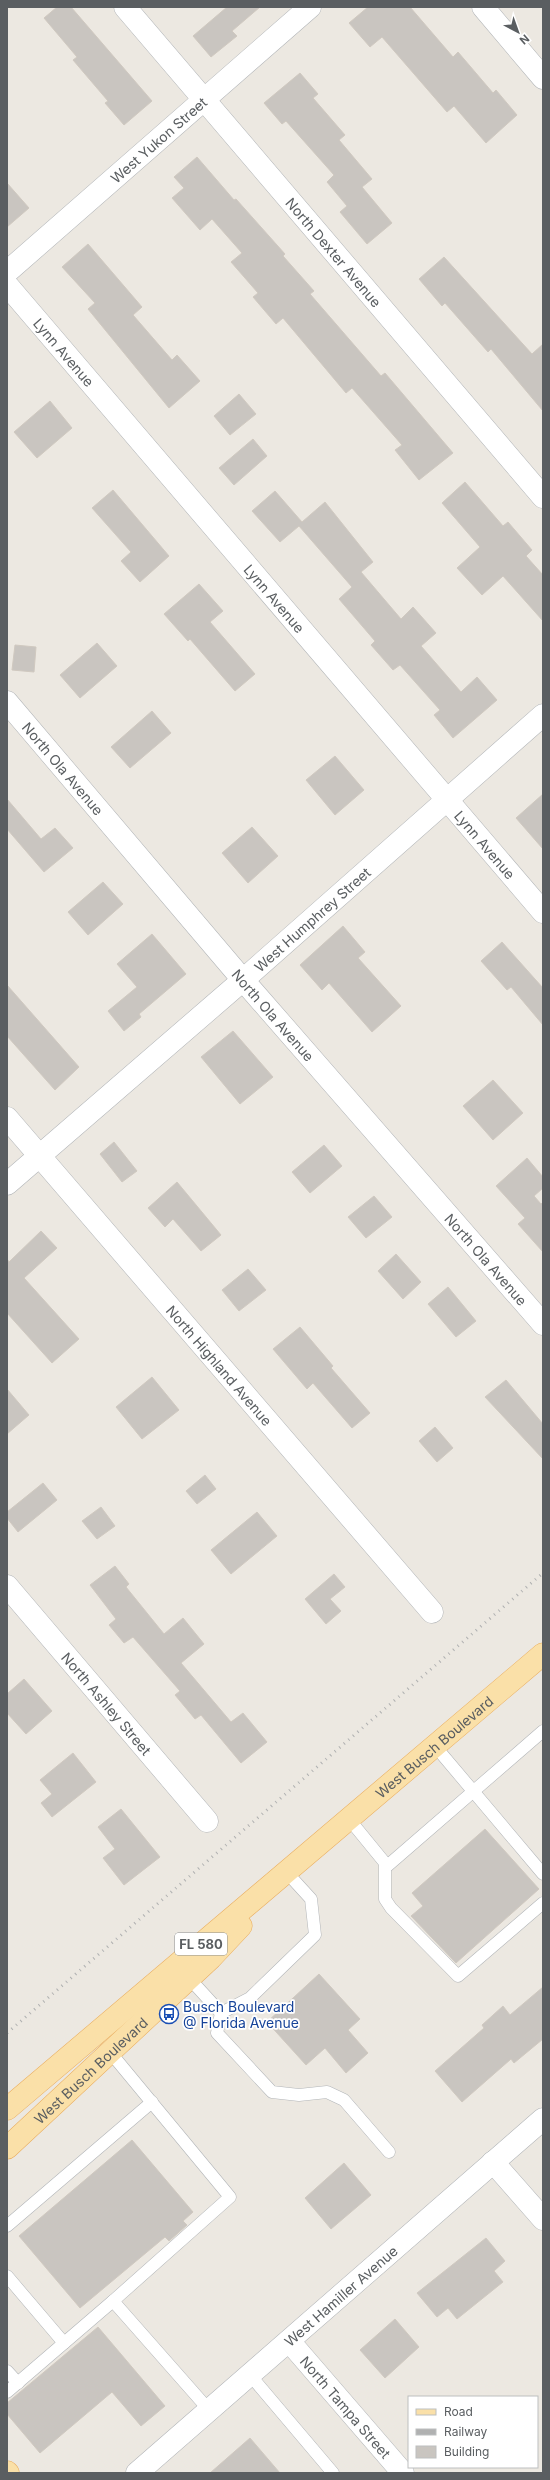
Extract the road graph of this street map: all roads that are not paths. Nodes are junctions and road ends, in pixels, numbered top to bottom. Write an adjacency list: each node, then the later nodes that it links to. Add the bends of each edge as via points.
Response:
1 (125, 7): 5 (street, North Dexter Avenue)
2 (310, 7): 5 (street, West Yukon Street)
3 (483, 7): 4 (street)
4 (543, 78)
5 (204, 99): 6 (street, West Yukon Street); 8 (street, North Dexter Avenue)
6 (7, 272)
7 (7, 285): 11 (street, Lynn Avenue)
8 (543, 497)
9 (7, 702): 13 (street, North Ola Avenue)
10 (543, 715): 11 (street, West Humphrey Street)
11 (446, 799): 12 (street, Lynn Avenue); 13 (street, West Humphrey Street)
12 (543, 912)
13 (243, 980): 15 (street, West Humphrey Street); 17 (street, North Ola Avenue)
14 (7, 1118): 15 (street, North Highland Avenue)
15 (39, 1156): 16 (street, West Humphrey Street); 19 (street, North Highland Avenue)
16 (7, 1184)
17 (543, 1324)
18 (7, 1586): 25 (street, North Ashley Street)
19 (432, 1612)
20 (543, 1654): 22 (main road, West Busch Boulevard / FL 580)
21 (543, 1732): 23 (lane)
22 (435, 1746): 23 (lane); 24 (main road, West Busch Boulevard / FL 580)
23 (474, 1792): 27 (lane); 28 (lane)
24 (350, 1818): 26 (main road, West Busch Boulevard / FL 580); 27 (lane)
25 (207, 1821)
26 (326, 1839): 29 (main road, West Busch Boulevard / FL 580); 35 (main road, West Busch Boulevard / FL 580)
27 (386, 1867): 30 (lane, via 385,1898 391,1908 458,1976)
28 (543, 1874)
29 (290, 1876): 31 (main road, West Busch Boulevard / FL 580); 32 (lane, via 311,1899 316,1935 250,1998)
30 (543, 1903)
31 (189, 1978): 32 (lane); 33 (main road, West Busch Boulevard / FL 580)
32 (221, 2014): 38 (lane, via 217,2033 272,2092 299,2095 327,2092 344,2100)
33 (110, 2052): 34 (lane); 37 (main road, West Busch Boulevard / FL 580)
34 (152, 2102): 41 (lane); 43 (lane, via 230,2197)
35 (7, 2109)
36 (543, 2119): 39 (street, West Hamiller Avenue)
37 (7, 2148)
38 (389, 2152)
39 (493, 2162): 40 (street); 44 (street, West Hamiller Avenue)
40 (543, 2219)
41 (7, 2226)
42 (7, 2276): 45 (lane)
43 (113, 2301): 45 (lane); 50 (lane)
44 (289, 2341): 47 (street, West Hamiller Avenue); 53 (street, North Tampa Street)
45 (64, 2342): 48 (lane)
46 (7, 2371): 48 (lane)
47 (250, 2375): 50 (street, West Hamiller Avenue); 52 (lane)
48 (18, 2383): 49 (lane)
49 (7, 2392)
50 (209, 2410): 51 (street, West Hamiller Avenue)
51 (137, 2473)
52 (333, 2473)
53 (404, 2473)

